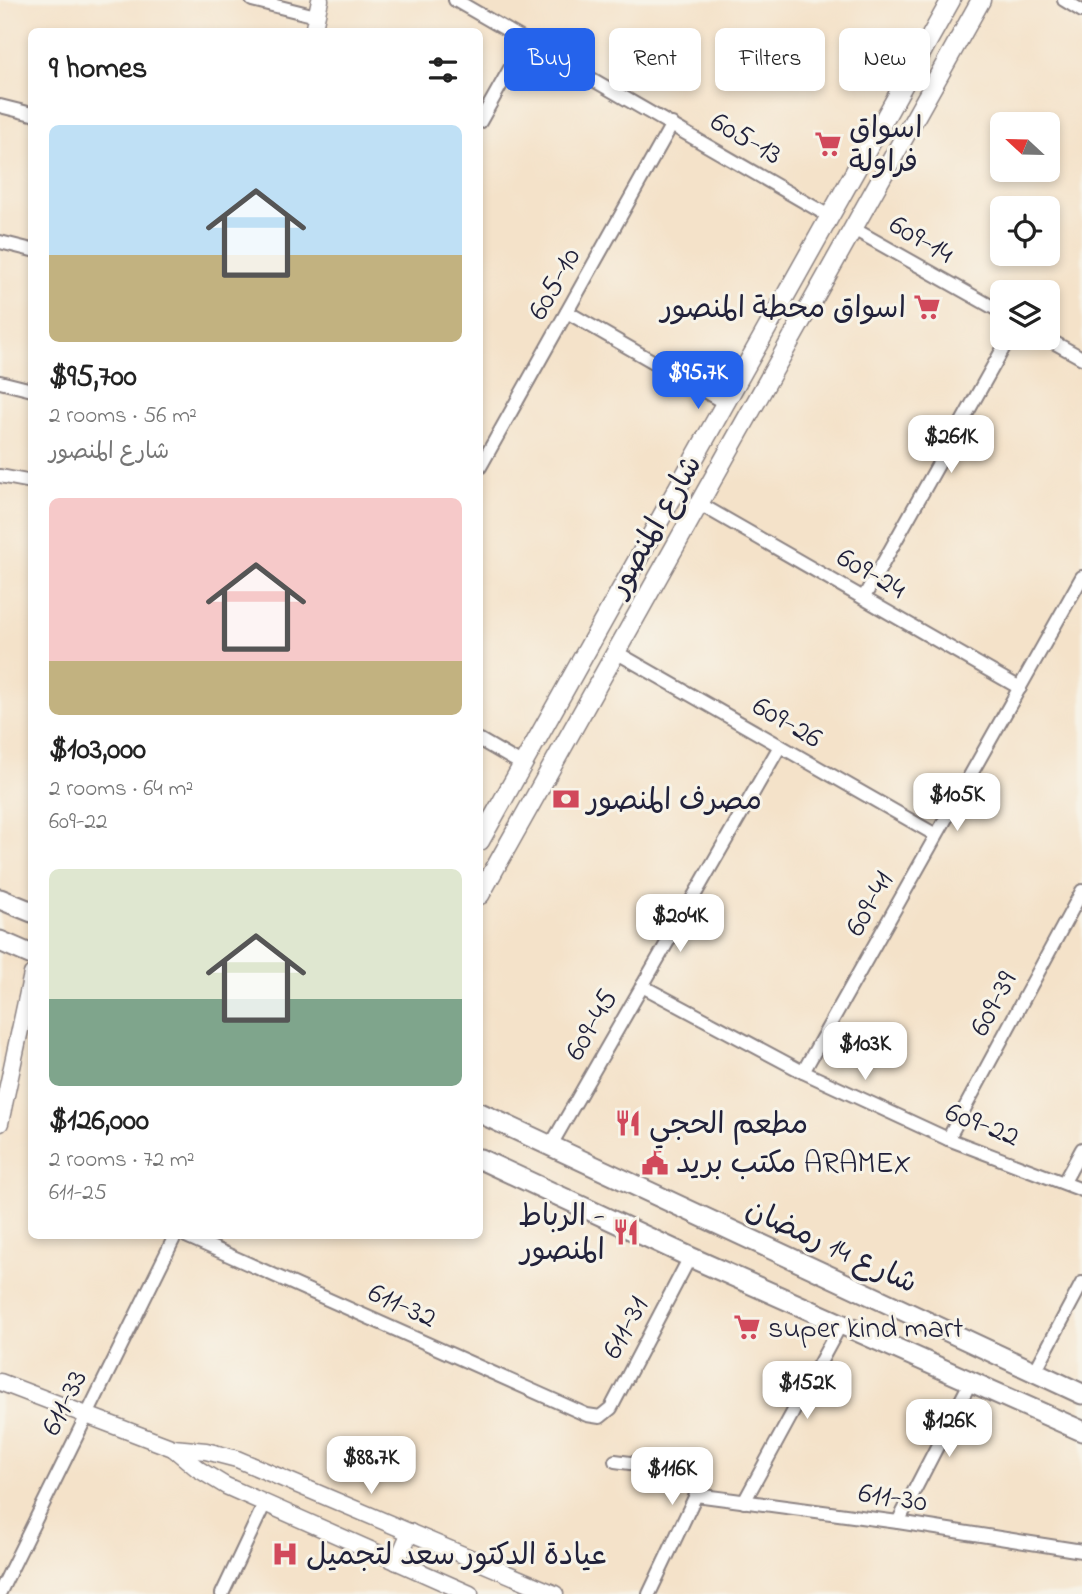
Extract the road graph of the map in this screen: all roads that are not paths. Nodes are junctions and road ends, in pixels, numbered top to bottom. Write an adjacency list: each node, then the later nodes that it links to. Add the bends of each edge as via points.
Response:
1 (251, 0): 7 (street)
2 (455, 0): 8 (street, 605-13)
3 (951, 0): 15 (main road, شارع المنصور)
4 (981, 0): 16 (main road, شارع المنصور)
5 (1064, 0): 6 (street)
6 (1082, 11)
7 (317, 16)
8 (505, 28)
9 (504, 79): 13 (street)
10 (595, 79): 14 (street, 605-13)
11 (0, 106): 12 (street)
12 (28, 113)
13 (483, 117)
14 (673, 124): 15 (street, 605-13); 20 (street, 605-10)
15 (829, 216): 26 (main road, شارع المنصور)
16 (852, 228): 19 (street, 609-14); 30 (main road, شارع المنصور)
17 (0, 243): 18 (street)
18 (28, 249)
19 (990, 306)
20 (567, 312): 26 (street); 27 (street, 605-10)
21 (1060, 346): 23 (street)
22 (1002, 350): 32 (street)
23 (1082, 358)
24 (0, 382): 25 (street)
25 (28, 389)
26 (725, 403): 37 (main road, شارع المنصور)
27 (483, 462)
28 (0, 476): 29 (street)
29 (28, 481)
30 (698, 503): 32 (street, 609-24); 33 (main road, شارع المنصور)
31 (1082, 577): 34 (street, 609-41)
32 (863, 597): 34 (street, 609-24)
33 (614, 651): 36 (street, 609-26); 40 (main road, شارع المنصور)
34 (1020, 688): 38 (street, 609-41)
35 (483, 742): 37 (street)
36 (779, 747): 38 (street, 609-26); 46 (street, 609-45)
37 (523, 765): 39 (main road, شارع المنصور)
38 (936, 835): 48 (street, 609-41)
39 (483, 836)
40 (483, 890)
41 (1082, 891): 52 (street, 609-39)
42 (0, 899): 43 (main road)
43 (28, 910)
44 (0, 941): 45 (main road)
45 (28, 953)
46 (642, 986): 48 (street, 609-22); 53 (street, 609-45)
47 (28, 991): 49 (street)
48 (803, 1072): 52 (street, 609-22)
49 (3, 1095): 51 (street)
50 (483, 1114): 53 (main road, شارع 14 رمضان)
51 (0, 1124)
52 (948, 1139): 56 (street, 609-22)
53 (551, 1145): 63 (main road, شارع 14 رمضان)
54 (1082, 1149): 56 (street)
55 (483, 1160): 60 (main road)
56 (1064, 1182): 57 (street, 609-22)
57 (1082, 1190)
58 (172, 1239): 67 (street, 611-33)
59 (193, 1239): 68 (street, 611-32)
60 (690, 1257): 62 (main road); 68 (street, 611-31, via 611,1408)
61 (1082, 1283): 63 (street)
62 (841, 1324): 64 (main road); 73 (street)
63 (1034, 1373): 66 (main road, شارع 14 رمضان)
64 (971, 1381): 69 (main road); 75 (street)
65 (0, 1382): 67 (street)
66 (1082, 1395)
67 (85, 1414): 70 (street); 80 (street, 611-33)
68 (600, 1417)
69 (1082, 1431)
70 (173, 1448): 74 (street, via 198,1469); 76 (street, via 237,1459)
71 (615, 1461): 72 (street, via 688,1472)
72 (696, 1495): 73 (street, 611-30); 84 (street)
73 (744, 1502): 75 (street, 611-30)
74 (264, 1505): 78 (street); 81 (street)
75 (898, 1522): 77 (street, 611-30)
76 (410, 1532): 78 (street); 83 (street)
77 (1082, 1551)
78 (397, 1562): 79 (street)
79 (448, 1590): 82 (street)
80 (0, 1592)
81 (222, 1594)
82 (470, 1594)
83 (555, 1594)
84 (649, 1594)

